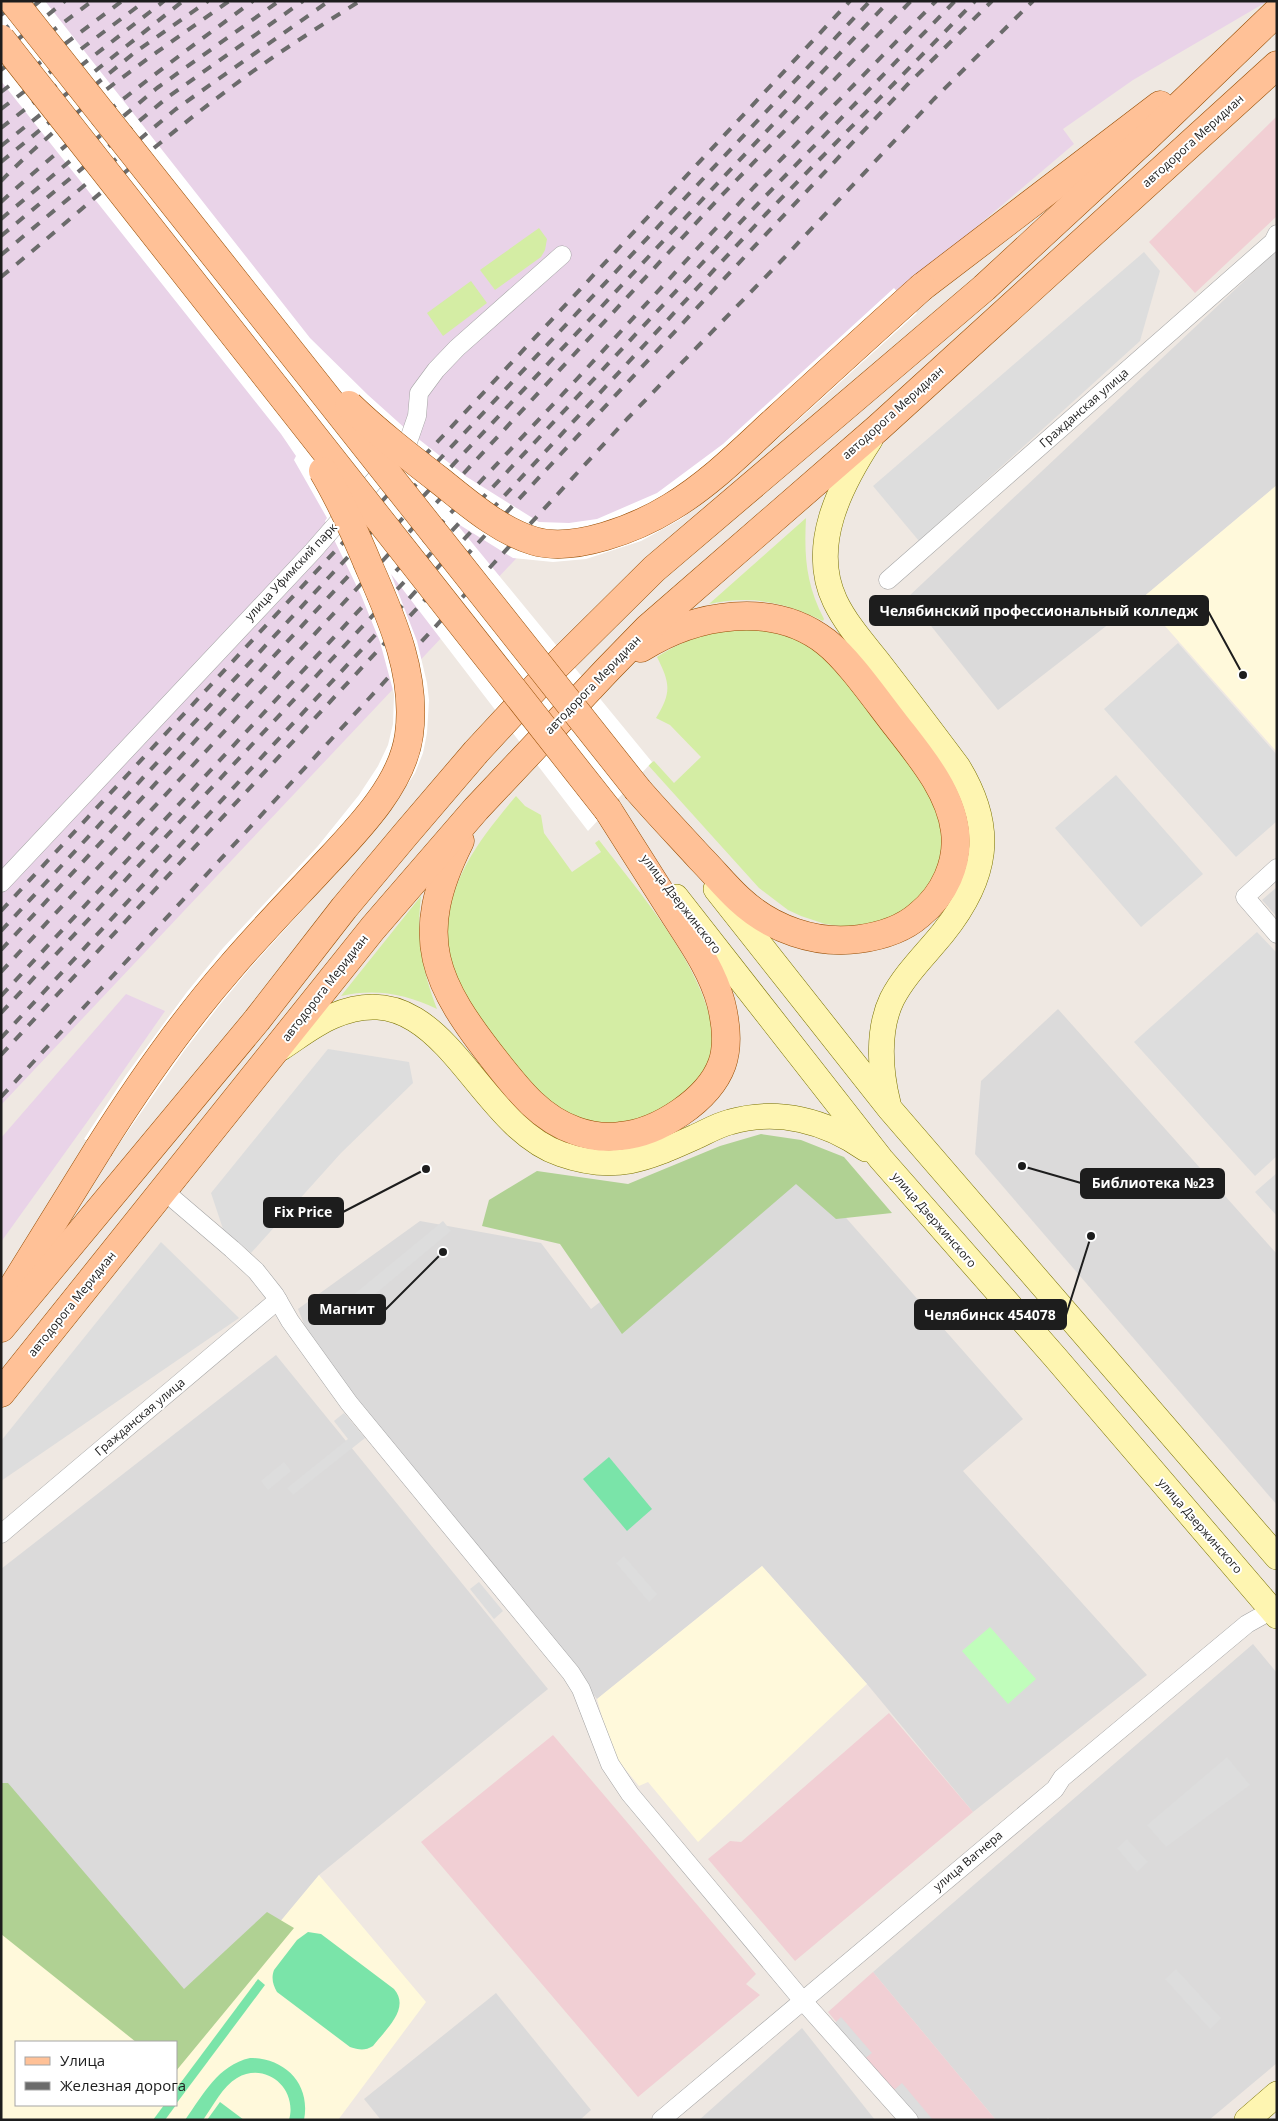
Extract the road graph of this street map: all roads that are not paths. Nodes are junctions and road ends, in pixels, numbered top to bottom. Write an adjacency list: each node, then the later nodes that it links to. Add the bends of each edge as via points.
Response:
1 (13, 1): 9 (main road, bridge)
2 (1276, 13): 9 (main road, bridge, via 922,287 737,455 688,495 634,526 556,544 534,541 486,516 363,418); 26 (main road, via 984,288 654,569 550,672 476,752 350,900 257,1020)
3 (1, 40): 6 (main road, bridge)
4 (1, 52): 6 (main road, bridge)
5 (1277, 65): 11 (main road, автодорога Меридиан)
6 (73, 132): 10 (main road, bridge)
7 (1277, 234): 12 (street, Гражданская улица, via 1273,242)
8 (562, 255): 18 (street, улица Уфимский парк, via 441,364 419,393 417,416 408,442 313,551)
9 (282, 341): 14 (main road, bridge)
10 (270, 382): 16 (main road, bridge); 25 (main road, bridge, via 339,498 389,614 408,676 408,744 395,776 358,828 210,992 140,1086)
11 (878, 428): 13 (main road, автодорога Меридиан, via 648,628); 21 (main road, via 849,473 829,524 826,561 831,590 846,619 968,784 979,812 984,840 979,869 964,902 900,986 889,1007 881,1067)
12 (888, 580)
13 (608, 669): 14 (main road, via 647,644 686,625 707,620 770,617 810,632 841,657 932,774 943,792 953,821 956,852 937,897 902,927 890,933 852,940 814,937 783,928 739,900); 15 (main road, автодорога Меридиан)
14 (638, 790): 21 (main road)
15 (476, 809): 16 (main road, via 446,868 436,902 435,952 448,993 481,1043 541,1112 578,1132 621,1136 641,1132 679,1113 708,1088 722,1065 726,1026 714,983 699,953); 20 (main road, автодорога Меридиан, via 373,928)
16 (608, 810): 22 (main road, улица Дзержинского)
17 (1277, 868): 19 (street, via 1245,897)
18 (1, 883)
19 (1277, 934)
20 (273, 1054): 22 (main road, via 332,1016 356,1009 386,1007 406,1013 431,1030 522,1133 540,1145 579,1160 598,1163 636,1160 729,1122 772,1116 798,1118 827,1127); 23 (main road, автодорога Меридиан)
21 (889, 1108): 29 (main road)
22 (881, 1160): 30 (main road, улица Дзержинского)
23 (163, 1190): 24 (street, via 256,1271); 27 (main road, автодорога Меридиан)
24 (278, 1300): 28 (street, Гражданская улица); 31 (street, via 349,1404 571,1673 581,1689 610,1764 630,1794)
25 (1, 1306)
26 (1, 1328)
27 (1, 1393)
28 (1, 1534)
29 (1277, 1558)
30 (1275, 1610): 31 (street, улица Вагнера, via 1246,1624)
31 (803, 2001): 33 (street, улица Вагнера); 34 (street)
32 (1277, 2094): 35 (main road)
33 (661, 2120)
34 (909, 2120)
35 (1247, 2120)

